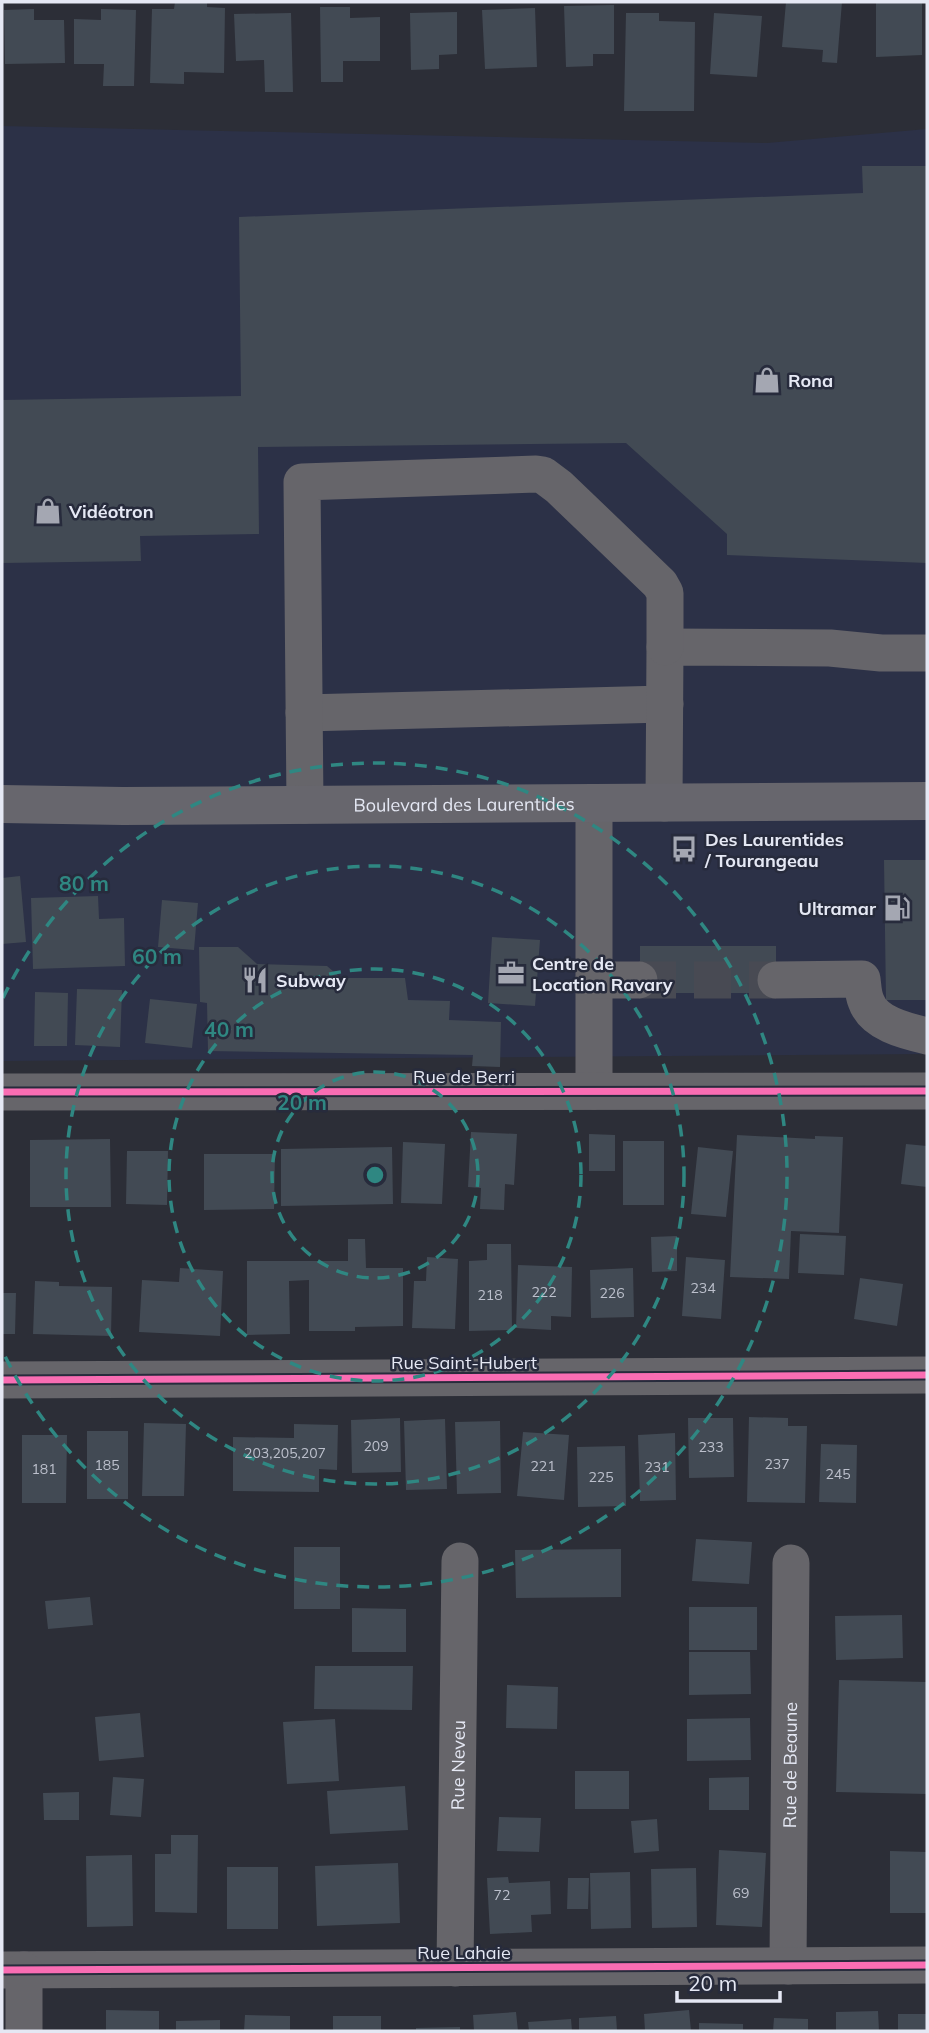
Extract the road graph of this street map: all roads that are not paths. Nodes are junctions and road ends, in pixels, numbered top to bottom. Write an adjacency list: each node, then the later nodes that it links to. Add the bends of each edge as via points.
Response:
1 (665, 647): 2 (street); 3 (street); 4 (street, via 665,593 660,584 543,475 302,482)
2 (927, 653)
3 (665, 704): 4 (street); 7 (street)
4 (304, 713): 9 (street)
5 (927, 801): 7 (main road, Boulevard des Laurentides)
6 (594, 803): 7 (main road, Boulevard des Laurentides); 9 (main road, Boulevard des Laurentides); 11 (street)
7 (664, 803)
8 (2, 804): 9 (main road, Boulevard des Laurentides)
9 (305, 805)
10 (639, 979): 11 (street)
11 (594, 980): 14 (street)
12 (776, 980): 13 (street, via 862,979 866,1002 880,1019)
13 (927, 1036)
14 (594, 1091): 15 (street, Rue de Berri); 16 (street, Rue de Berri)
15 (927, 1091)
16 (2, 1092)
17 (927, 1374): 18 (street, Rue Saint-Hubert)
18 (2, 1381)
19 (460, 1561): 23 (street, Rue Neveu)
20 (791, 1563): 22 (street, Rue de Beaune)
21 (927, 1965): 22 (street, Rue Lahaie)
22 (788, 1966): 23 (street, Rue Lahaie)
23 (455, 1968): 24 (street, Rue Lahaie)
24 (13, 1970): 25 (street)
25 (24, 2031)

